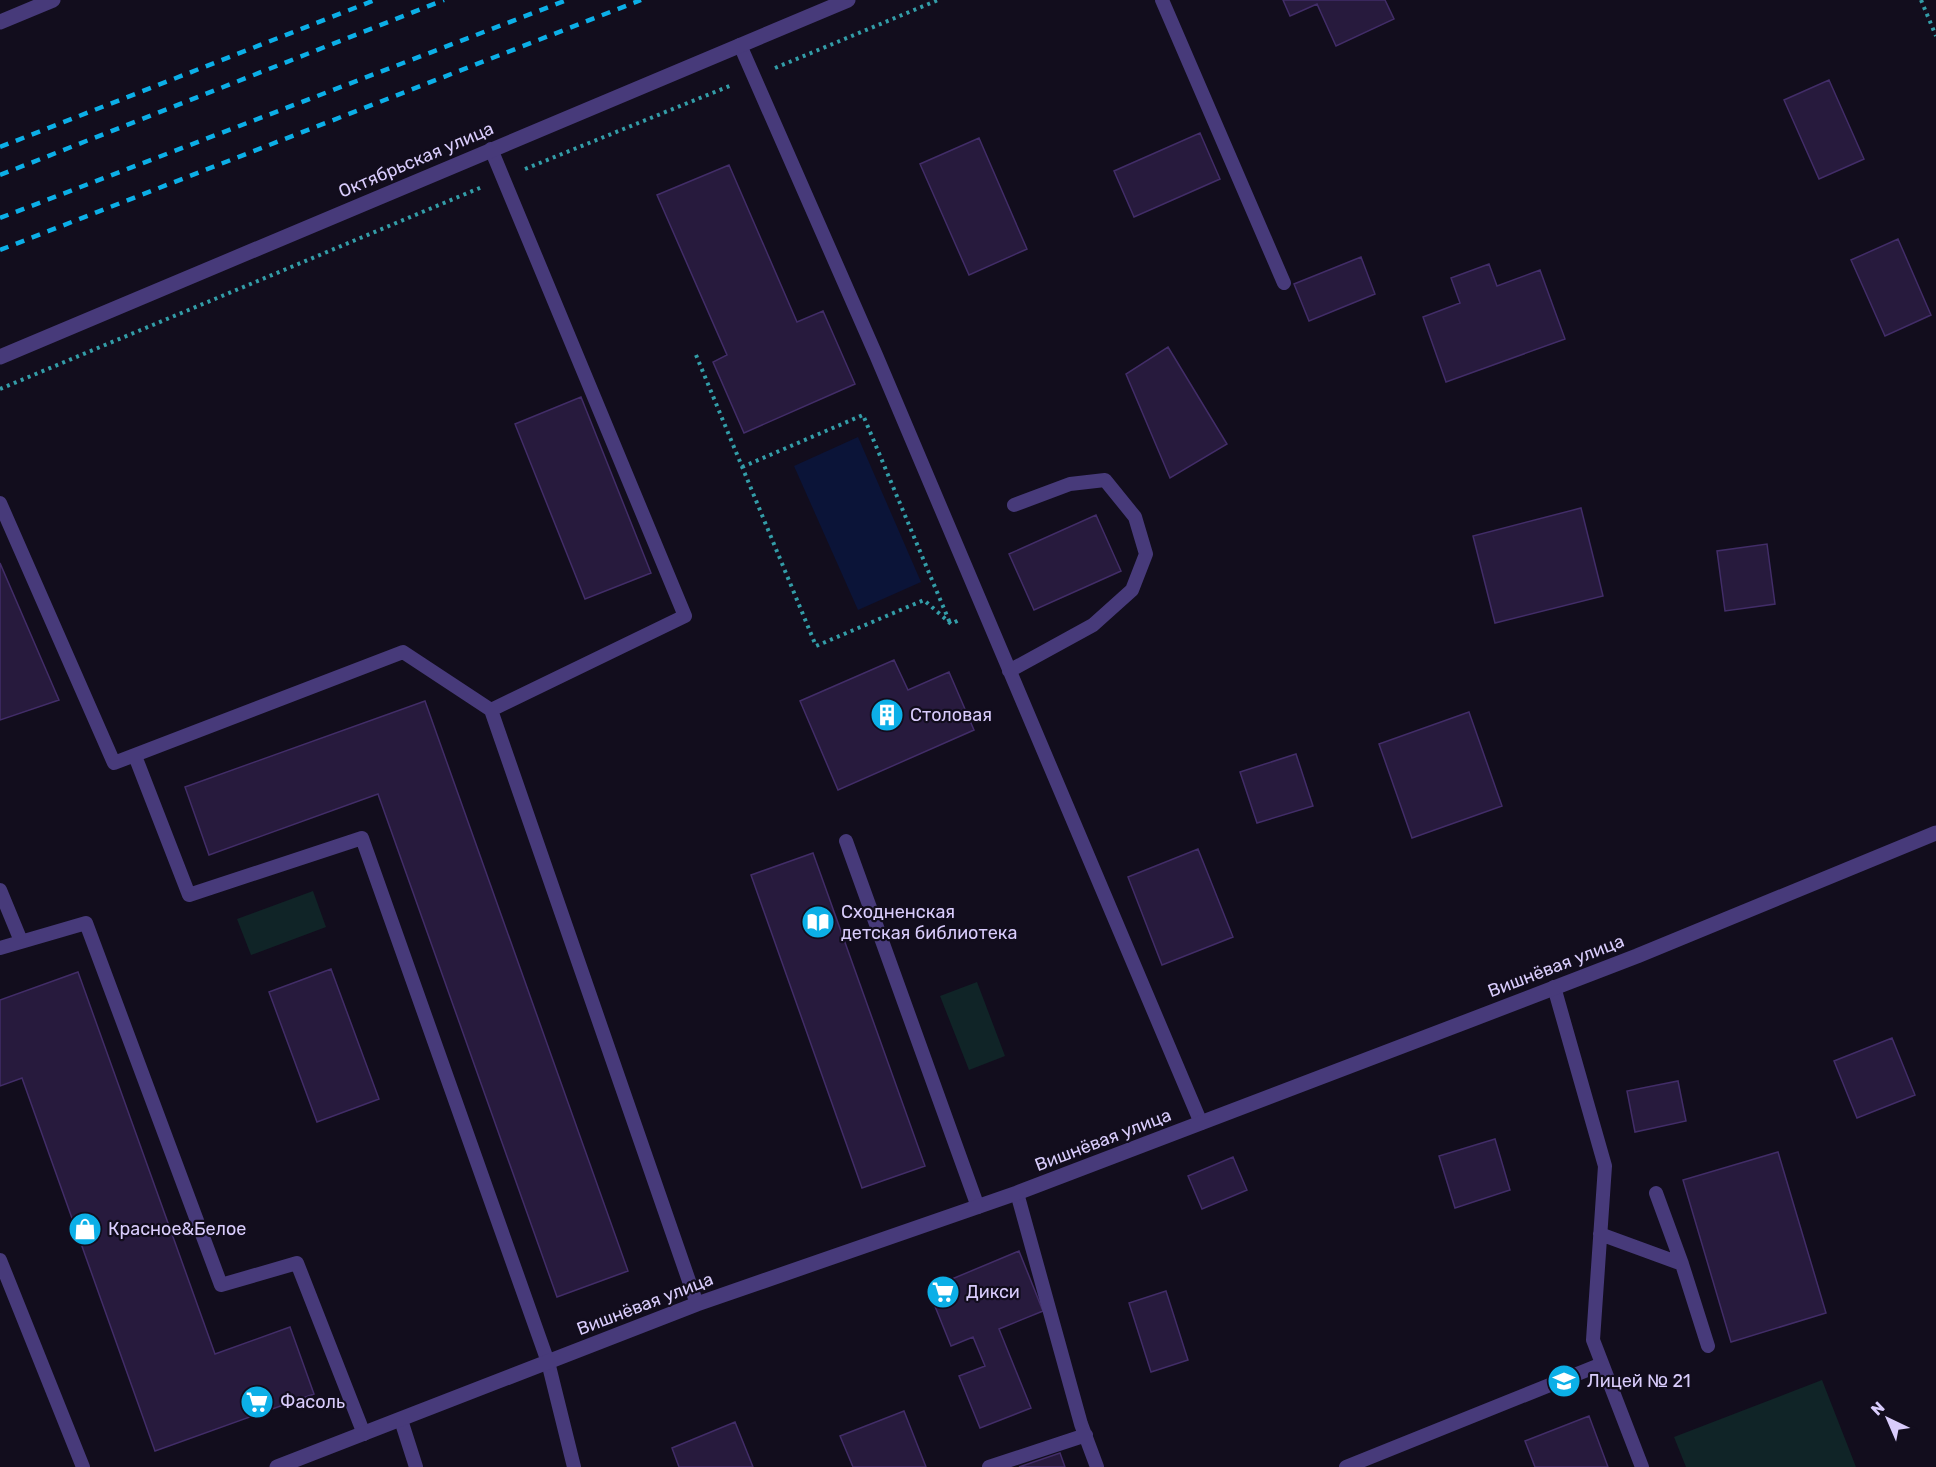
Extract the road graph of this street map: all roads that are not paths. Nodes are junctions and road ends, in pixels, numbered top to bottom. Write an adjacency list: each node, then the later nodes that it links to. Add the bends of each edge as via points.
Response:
1 (53, 0): 4 (street)
2 (848, 0): 5 (street, Октябрьская улица)
3 (1162, 0): 7 (lane)
4 (0, 22)
5 (740, 45): 6 (street, Октябрьская улица); 11 (lane)
6 (491, 149): 8 (street, Октябрьская улица); 12 (lane, via 685,616)
7 (1284, 283)
8 (0, 357)
9 (0, 503): 13 (lane, via 114,764)
10 (1014, 505): 11 (lane, via 1070,484 1105,480 1135,517 1146,554 1132,590 1093,625)
11 (1009, 671): 20 (lane)
12 (490, 710): 13 (lane, via 403,652); 27 (lane)
13 (135, 756): 29 (lane, via 189,895 362,838)
14 (1936, 833): 19 (street, Вишнёвая улица)
15 (846, 841): 23 (lane)
16 (0, 890): 17 (lane)
17 (21, 941): 18 (lane); 32 (lane, via 86,923 221,1285 297,1263)
18 (0, 948)
19 (1554, 987): 20 (street, Вишнёвая улица); 24 (lane, via 1605,1166)
20 (1201, 1123): 21 (street, Вишнёвая улица)
21 (1017, 1193): 23 (street, Вишнёвая улица); 33 (lane)
22 (1656, 1193): 26 (lane)
23 (978, 1207): 27 (street, Вишнёвая улица)
24 (1600, 1234): 26 (lane); 30 (lane, via 1593,1340)
25 (0, 1260): 34 (lane)
26 (1682, 1264): 28 (lane)
27 (698, 1304): 29 (street, Вишнёвая улица)
28 (1708, 1346)
29 (548, 1362): 31 (street, Вишнёвая улица); 37 (lane)
30 (1602, 1364): 40 (lane); 41 (lane)
31 (402, 1420): 32 (street, Вишнёвая улица); 36 (lane)
32 (364, 1434): 35 (street, Вишнёвая улица)
33 (1086, 1435): 38 (lane); 39 (lane)
34 (83, 1467)
35 (277, 1467)
36 (416, 1467)
37 (574, 1467)
38 (989, 1467)
39 (1097, 1467)
40 (1346, 1467)
41 (1642, 1467)

